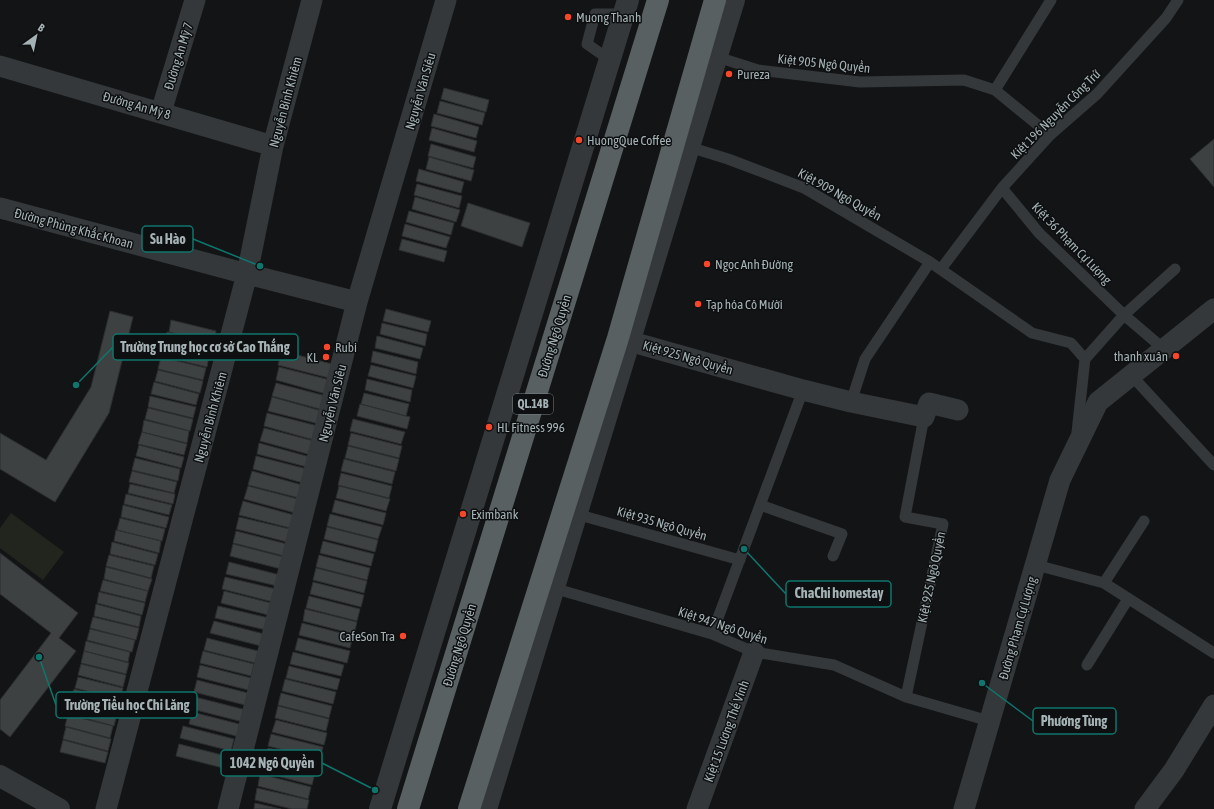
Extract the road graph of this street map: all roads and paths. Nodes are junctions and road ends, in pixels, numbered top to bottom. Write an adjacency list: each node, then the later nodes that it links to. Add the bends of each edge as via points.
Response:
1 (194, 0): 13 (street, Đường An Mỹ 7)
2 (312, 0): 16 (street, Nguyễn Bỉnh Khiêm)
3 (446, 0): 23 (street, Nguyễn Văn Siêu)
4 (658, 0): 58 (highway, Đường Ngô Quyền / QL.14B)
5 (715, 0): 10 (highway)
6 (734, 0): 10 (street)
7 (1051, 0): 12 (lane)
8 (1178, 0): 14 (lane, Kiệt 196 Nguyễn Công Trứ, via 1166,18 1097,94)
9 (626, 7): 57 (street)
10 (709, 54): 12 (lane, Kiệt 905 Ngô Quyền, via 758,70 860,82 964,80); 15 (highway)
11 (0, 66): 13 (street, Đường An Mỹ 8)
12 (995, 90): 14 (lane, Kiệt 905 Ngô Quyền)
13 (160, 112): 16 (street, Đường An Mỹ 8)
14 (1050, 135): 17 (lane, Kiệt 196 Nguyễn Công Trứ)
15 (682, 144): 19 (lane, Kiệt 909 Ngô Quyền, via 804,188); 26 (highway)
16 (274, 146): 22 (street, Nguyễn Bỉnh Khiêm)
17 (1002, 188): 20 (lane, Kiệt 196 Nguyễn Công Trứ); 25 (lane, Kiệt 36 Phạm Cự Lượng, via 1039,233)
18 (0, 208): 22 (street, Đường Phùng Khắc Khoan)
19 (930, 262): 20 (lane, Kiệt 909 Ngô Quyền); 31 (lane, via 865,359)
20 (941, 269): 28 (lane, Kiệt 909 Ngô Quyền, via 1032,333 1071,343)
21 (1174, 269): 25 (lane)
22 (247, 274): 23 (street, Đường Phùng Khắc Khoan); 55 (street, Nguyễn Bỉnh Khiêm)
23 (357, 302): 56 (street, Nguyễn Văn Siêu)
24 (1214, 309): 27 (street, Đường Phạm Cự Lượng)
25 (1124, 315): 27 (lane, Kiệt 36 Phạm Cự Lượng); 28 (lane)
26 (624, 339): 30 (street, Kiệt 925 Ngô Quyền); 37 (street); 53 (highway)
27 (1165, 350): 29 (street, Đường Phạm Cự Lượng)
28 (1085, 359): 34 (lane, Đường Phạm Cự Lượng)
29 (1132, 376): 34 (street, Đường Phạm Cự Lượng, via 1098,402); 35 (lane)
30 (803, 390): 31 (street, Kiệt 925 Ngô Quyền); 36 (lane)
31 (851, 402): 33 (street, Kiệt 925 Ngô Quyền)
32 (958, 410): 33 (street, Kiệt 925 Ngô Quyền, via 929,403)
33 (924, 417): 49 (lane, Kiệt 925 Ngô Quyền, via 905,517 943,524)
34 (1075, 450): 41 (street, Đường Phạm Cự Lượng, via 1060,480)
35 (1214, 465)
36 (760, 505): 39 (lane, via 842,534); 40 (lane)
37 (576, 514): 40 (lane, Kiệt 935 Ngô Quyền); 43 (street)
38 (1144, 522): 42 (lane)
39 (833, 556)
40 (740, 560): 45 (lane)
41 (1036, 565): 42 (lane); 51 (street, Đường Phạm Cự Lượng)
42 (1104, 583): 44 (lane)
43 (553, 588): 45 (lane, Kiệt 947 Ngô Quyền); 53 (street)
44 (1128, 599): 47 (lane); 48 (lane)
45 (712, 634): 46 (lane, Kiệt 947 Ngô Quyền)
46 (754, 652): 49 (lane, Kiệt 947 Ngô Quyền, via 834,665); 59 (street, Kiệt 15 Lương Thế Vinh)
47 (1214, 653)
48 (1087, 665)
49 (906, 697): 51 (lane, Kiệt 947 Ngô Quyền)
50 (1211, 715): 61 (street)
51 (990, 721): 60 (street, Đường Phạm Cự Lượng)
52 (0, 776): 54 (street)
53 (477, 808)
54 (60, 809)
55 (106, 809)
56 (228, 809)
57 (380, 809)
58 (408, 809)
59 (697, 809)
60 (964, 809)
61 (1145, 809)

